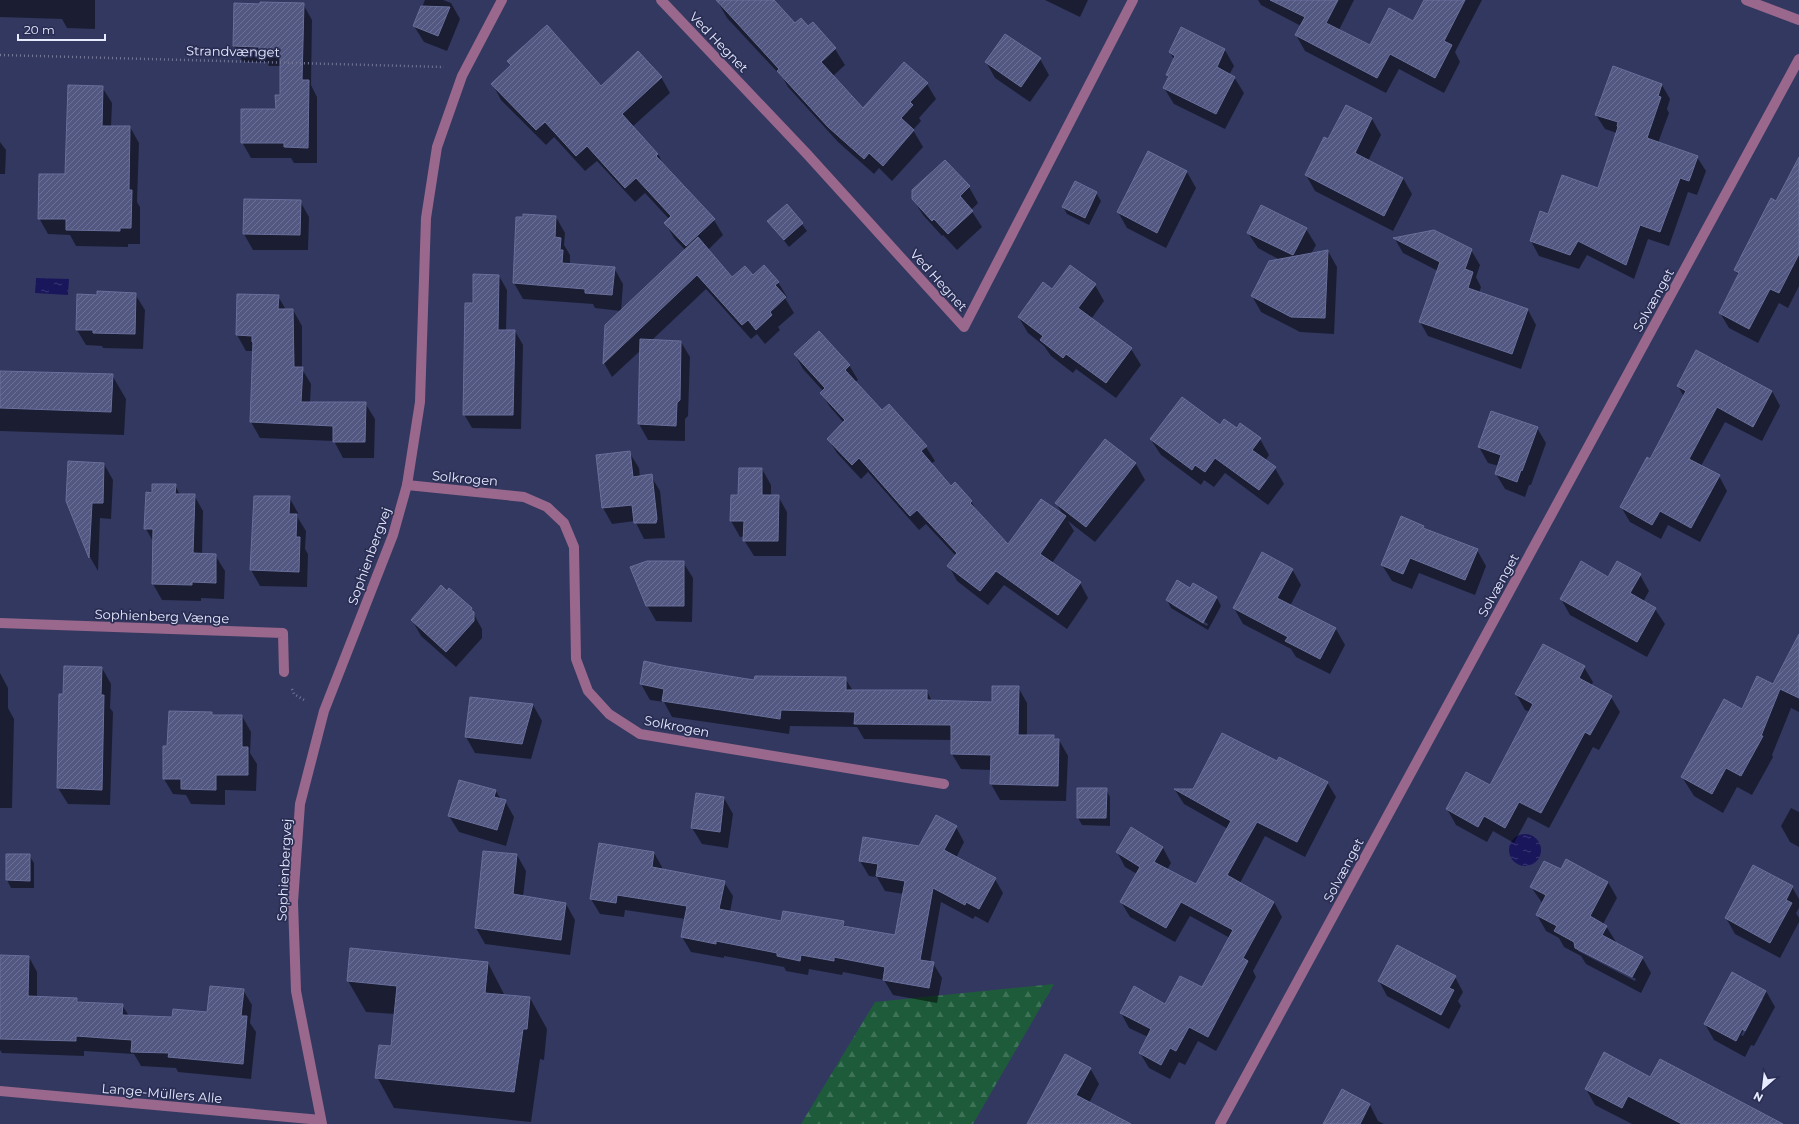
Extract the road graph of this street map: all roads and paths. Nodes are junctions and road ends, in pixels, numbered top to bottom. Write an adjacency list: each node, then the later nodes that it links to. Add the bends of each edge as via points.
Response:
1 (502, 0): 8 (street, Sophienbergvej)
2 (660, 0): 3 (street, Ved Hegnet, via 807,154 964,327)
3 (1133, 0)
4 (1746, 0): 5 (street)
5 (1799, 20)
6 (0, 55): 8 (path, Strandvænget, via 441,66)
7 (1799, 59): 16 (street, Solvænget)
8 (464, 73): 9 (street, Sophienbergvej, via 437,148 426,218 420,402)
9 (407, 486): 12 (street, Sophienbergvej, via 393,535); 13 (street, Solkrogen, via 524,497 547,507 564,523 574,547 576,659 588,691 609,714 640,734)
10 (0, 623): 11 (street, Sophienberg Vænge, via 283,633)
11 (284, 672): 12 (path, via 294,694)
12 (324, 711): 15 (street, Sophienbergvej, via 300,804 292,902 296,991)
13 (944, 784)
14 (0, 1091): 15 (street, Lange-Müllers Alle)
15 (322, 1122)
16 (1220, 1124)

